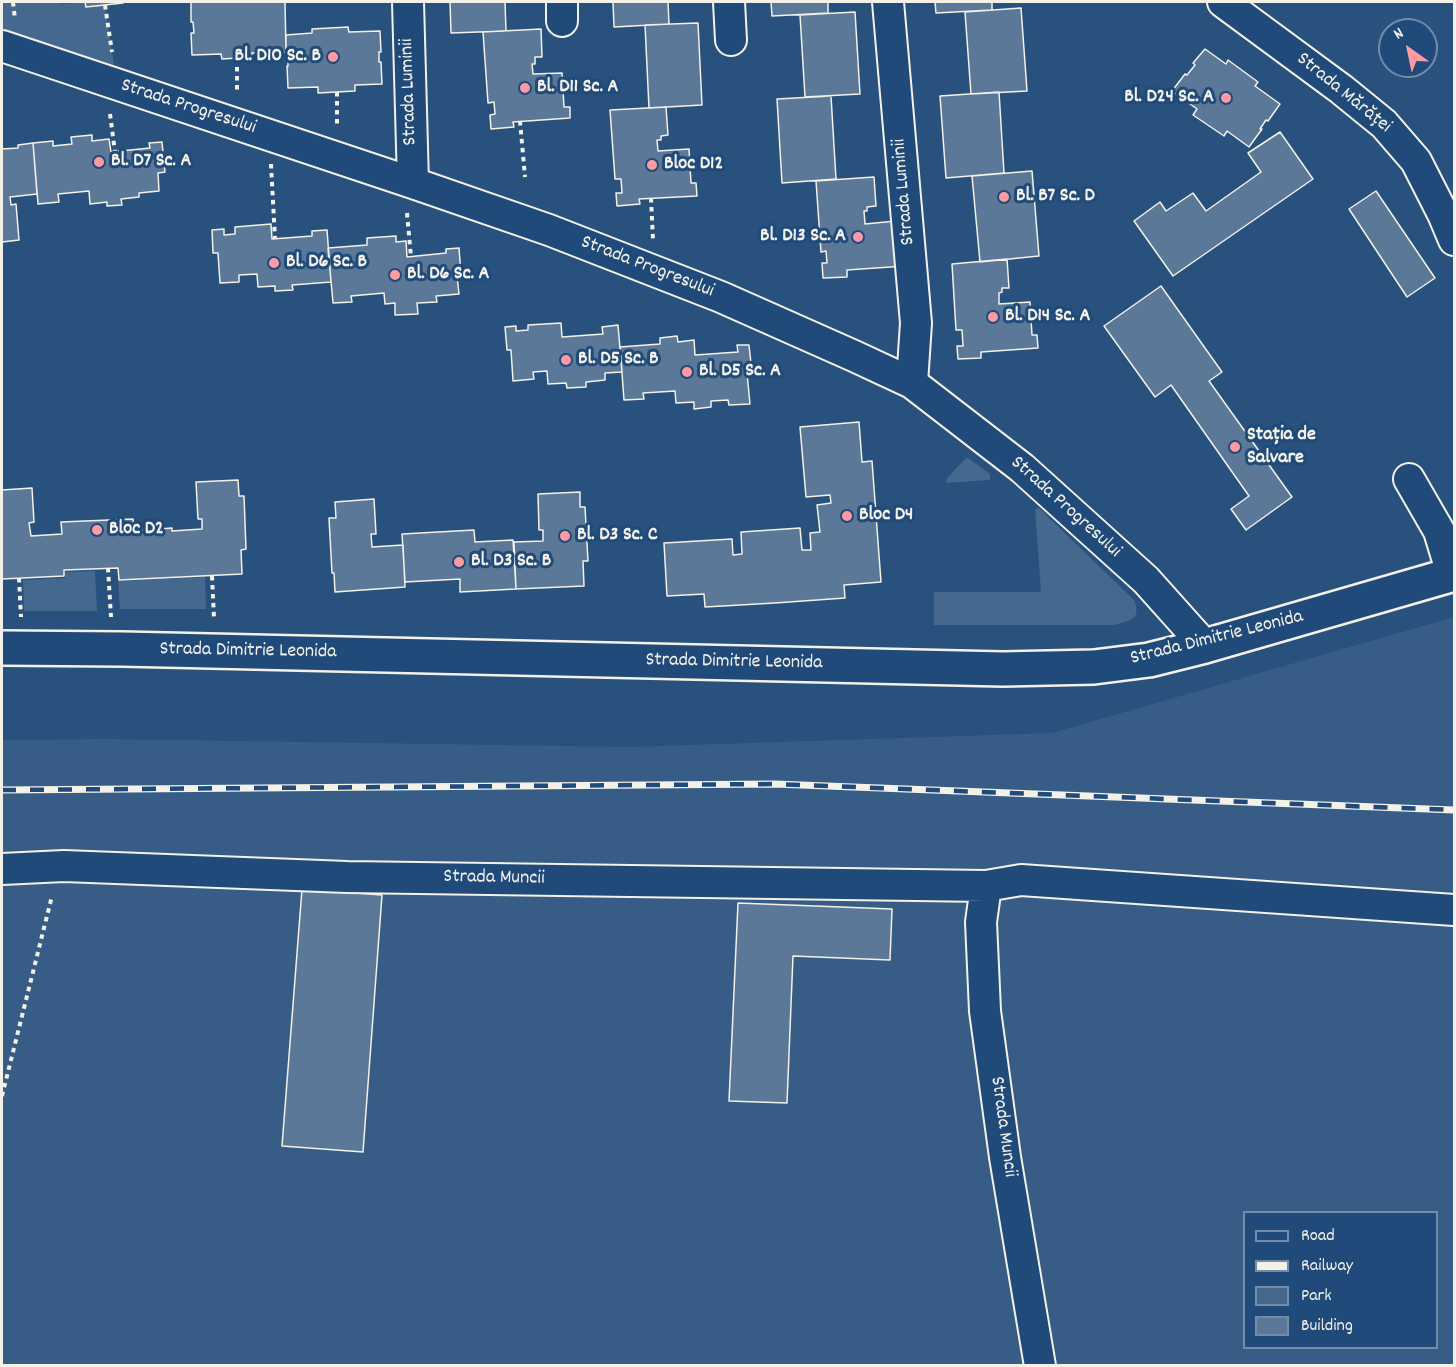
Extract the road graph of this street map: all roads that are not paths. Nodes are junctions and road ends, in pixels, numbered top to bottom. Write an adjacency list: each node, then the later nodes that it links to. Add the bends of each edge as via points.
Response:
1 (408, 2): 7 (street, Strada Luminii)
2 (729, 2): 5 (street)
3 (888, 2): 9 (street, Strada Luminii, via 916,323)
4 (1223, 2): 8 (street, Strada Mărăței, via 1384,124 1416,161)
5 (730, 39)
6 (2, 46): 7 (street, Strada Progresului)
7 (409, 194): 9 (street, Strada Progresului, via 549,230 721,297)
8 (1455, 240)
9 (912, 383): 12 (street, Strada Progresului, via 1023,468 1146,580)
10 (1409, 479): 11 (street, via 1439,531)
11 (1454, 574): 12 (main road, Strada Dimitrie Leonida)
12 (1205, 646): 13 (main road, Strada Dimitrie Leonida, via 1149,660 1094,667 1003,669)
13 (2, 648)
14 (2, 869): 15 (street, Strada Muncii)
15 (986, 886): 16 (street, Strada Muncii, via 1021,880); 17 (street, Strada Muncii, via 981,922 986,1011 1005,1157)
16 (1455, 910)
17 (1040, 1365)

